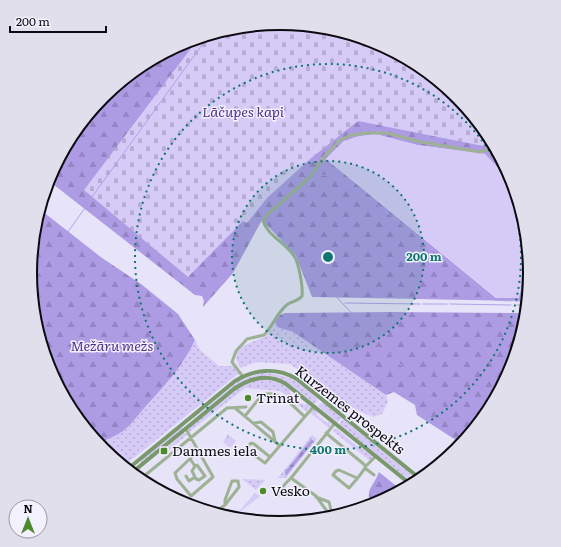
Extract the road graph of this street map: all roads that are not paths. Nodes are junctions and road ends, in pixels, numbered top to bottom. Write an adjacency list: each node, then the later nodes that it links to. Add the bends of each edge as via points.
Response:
1 (489, 149): 2 (street, via 480,152 374,132 351,135 340,140 310,177 263,222 295,257 300,273 302,296 279,314 264,335 247,339 236,351 232,362)
2 (243, 377): 3 (main road, Kurzemes prospekts, via 265,371 284,373 297,379); 11 (main road, Kurzemes prospekts, via 228,386)
3 (322, 399): 5 (main road); 28 (main road, Kurzemes prospekts)
4 (246, 406): 6 (street)
5 (314, 406): 8 (street); 10 (main road, Kurzemes prospekts); 12 (main road, Kurzemes prospekts, via 279,380 257,378 234,389)
6 (234, 407): 7 (street); 14 (street, via 227,408)
7 (245, 416): 8 (street, via 265,394 280,396); 9 (street)
8 (304, 416): 16 (street)
9 (254, 423): 15 (street); 15 (street, via 261,422 273,432)
10 (335, 423): 13 (street); 18 (main road, Kurzemes prospekts)
11 (182, 424): 12 (main road); 21 (main road, Kurzemes prospekts)
12 (186, 429): 14 (street); 24 (main road, Kurzemes prospekts)
13 (326, 434): 23 (street); 30 (street)
14 (191, 437): 17 (street); 26 (street)
15 (275, 441): 16 (street)
16 (279, 445): 19 (street)
17 (199, 450): 20 (street); 20 (street, via 213,477 191,496 175,474 177,469)
18 (376, 456): 23 (street); 32 (main road, Kurzemes prospekts)
19 (270, 457): 19 (street, via 265,463 246,449 253,443)
20 (190, 459): 22 (street)
21 (131, 466)
22 (195, 466): 29 (street, via 192,471); 29 (street, via 198,465 205,476 199,480)
23 (366, 467): 25 (street); 31 (street)
24 (136, 470)
25 (374, 475)
26 (145, 476)
27 (186, 476): 29 (street, via 189,481)
28 (416, 476)
29 (195, 477)
30 (290, 478): 33 (street); 34 (street)
31 (357, 478): 31 (street, via 349,488 333,475 339,470)
32 (407, 481)
33 (277, 496)
34 (316, 496): 37 (street, via 329,502); 38 (street)
35 (225, 505): 35 (street, via 239,487 238,481 232,482); 36 (street)
36 (219, 509)
37 (331, 511)
38 (328, 512)

